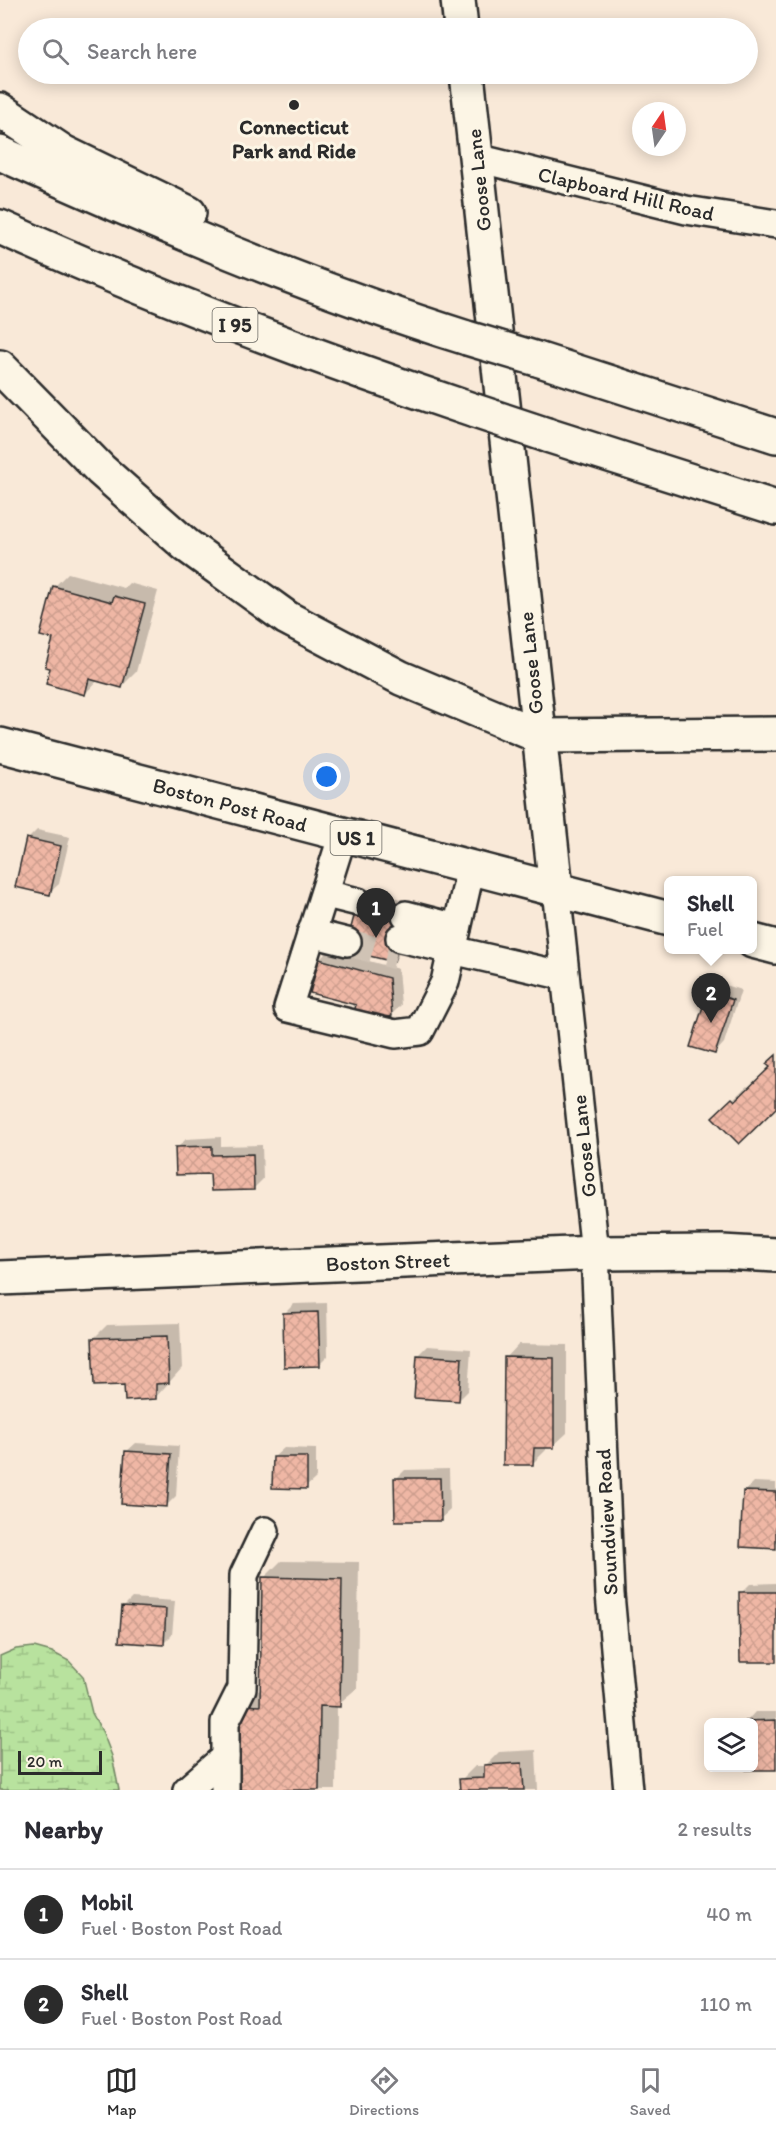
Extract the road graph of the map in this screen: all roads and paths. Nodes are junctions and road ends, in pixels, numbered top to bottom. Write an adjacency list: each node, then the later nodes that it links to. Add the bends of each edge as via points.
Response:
1 (458, 0): 2 (main road)
2 (460, 18)
3 (468, 84): 6 (main road, Goose Lane)
4 (0, 110): 9 (main road, via 63,152)
5 (0, 153): 9 (main road, via 265,266)
6 (477, 158): 7 (street, Clapboard Hill Road, via 686,210); 14 (main road, Goose Lane)
7 (776, 224)
8 (0, 227): 12 (main road, I 95, bridge, via 323,360)
9 (415, 321): 11 (main road, bridge)
10 (0, 367): 14 (main road, via 101,470 186,545 249,593 343,650)
11 (776, 436)
12 (776, 508)
13 (776, 734): 14 (main road)
14 (539, 736): 18 (main road, Goose Lane)
15 (0, 744): 16 (main road, Boston Post Road / US 1)
16 (344, 834): 17 (main road, Boston Post Road / US 1); 19 (street)
17 (471, 867): 18 (main road, Boston Post Road / US 1); 23 (street)
18 (556, 890): 20 (main road, Boston Post Road / US 1); 24 (street, Goose Lane)
19 (318, 914): 19 (street, via 352,923); 23 (street, via 288,1008 395,1034 420,1031 446,982)
20 (664, 918)
21 (757, 942): 22 (main road)
22 (776, 947)
23 (452, 950): 23 (street, via 401,936); 24 (street)
24 (564, 976): 25 (street, Goose Lane)
25 (595, 1253): 26 (main road, Boston Street); 27 (main road, Boston Street); 32 (street, Soundview Road, via 610,1594)
26 (776, 1255)
27 (0, 1278)
28 (265, 1531): 29 (street, via 244,1575 242,1688 225,1722)
29 (225, 1757): 30 (street); 31 (street)
30 (187, 1790)
31 (225, 1790)
32 (628, 1790)

